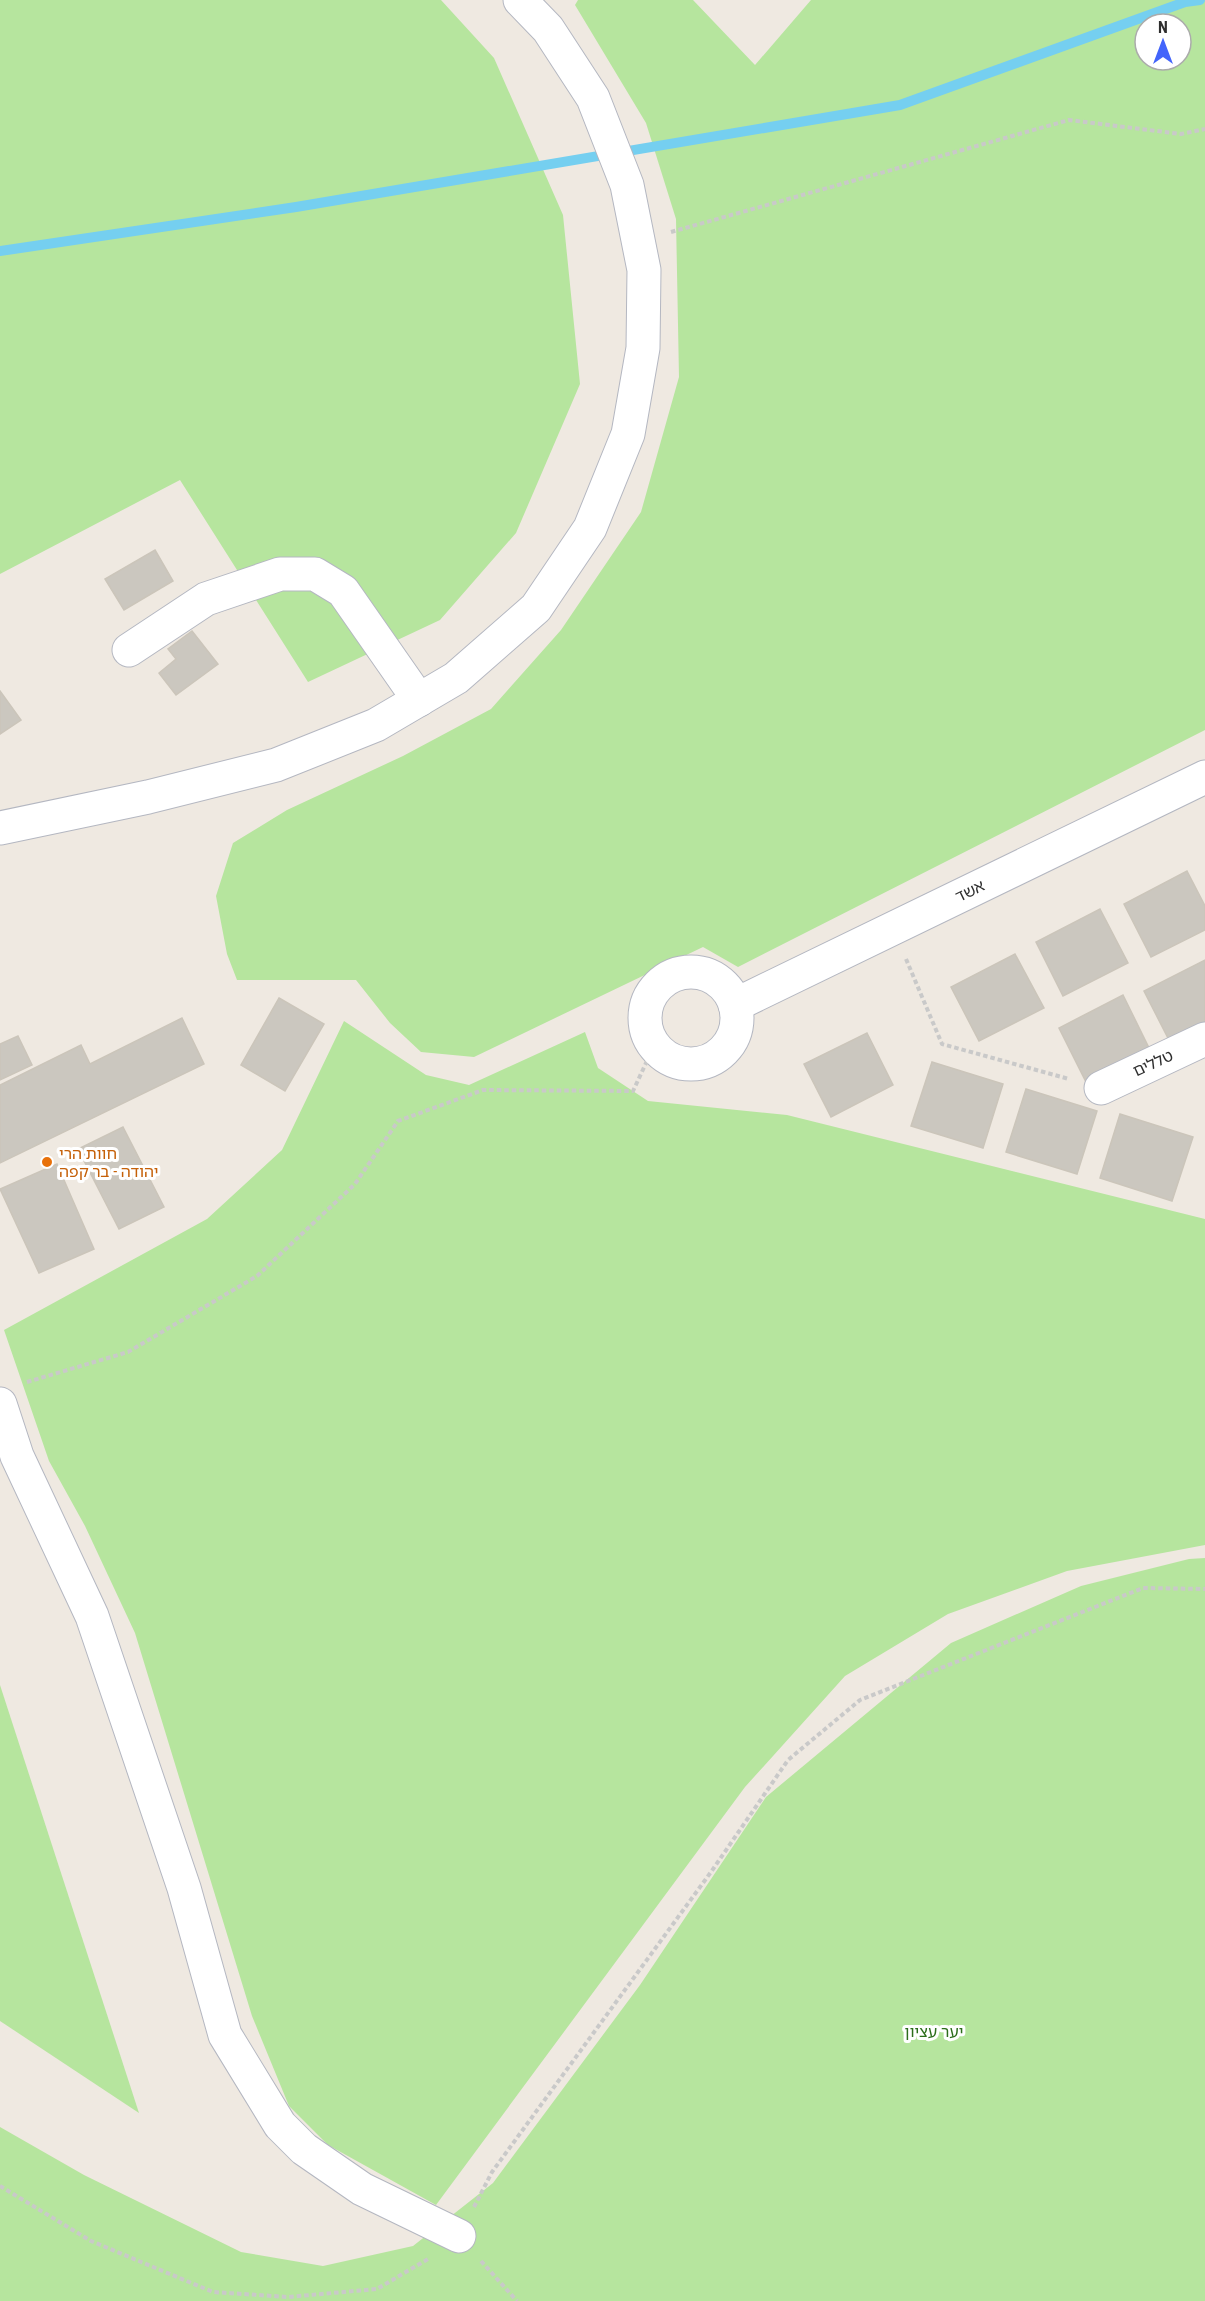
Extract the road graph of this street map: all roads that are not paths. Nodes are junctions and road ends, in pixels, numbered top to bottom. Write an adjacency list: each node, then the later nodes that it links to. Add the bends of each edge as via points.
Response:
1 (520, 0): 3 (street, via 548,29 593,98 627,185 644,281 643,348 628,434 590,528 536,608 456,678)
2 (129, 650): 3 (street, via 207,599 280,574 315,574 343,591)
3 (419, 700): 5 (street, via 376,724 276,765)
4 (1205, 777): 6 (street, אשד)
5 (0, 828)
6 (735, 1005): 6 (street, via 737,1021 724,1050 696,1064 666,1057 647,1032 645,1016 651,996 665,980 692,972 706,975 729,992)
7 (1205, 1039): 8 (street, טללים)
8 (1101, 1088)
9 (11, 1394): 10 (street, via 17,1456 92,1616 184,1888 225,2035 280,2125 304,2149 362,2189)
10 (459, 2236)

